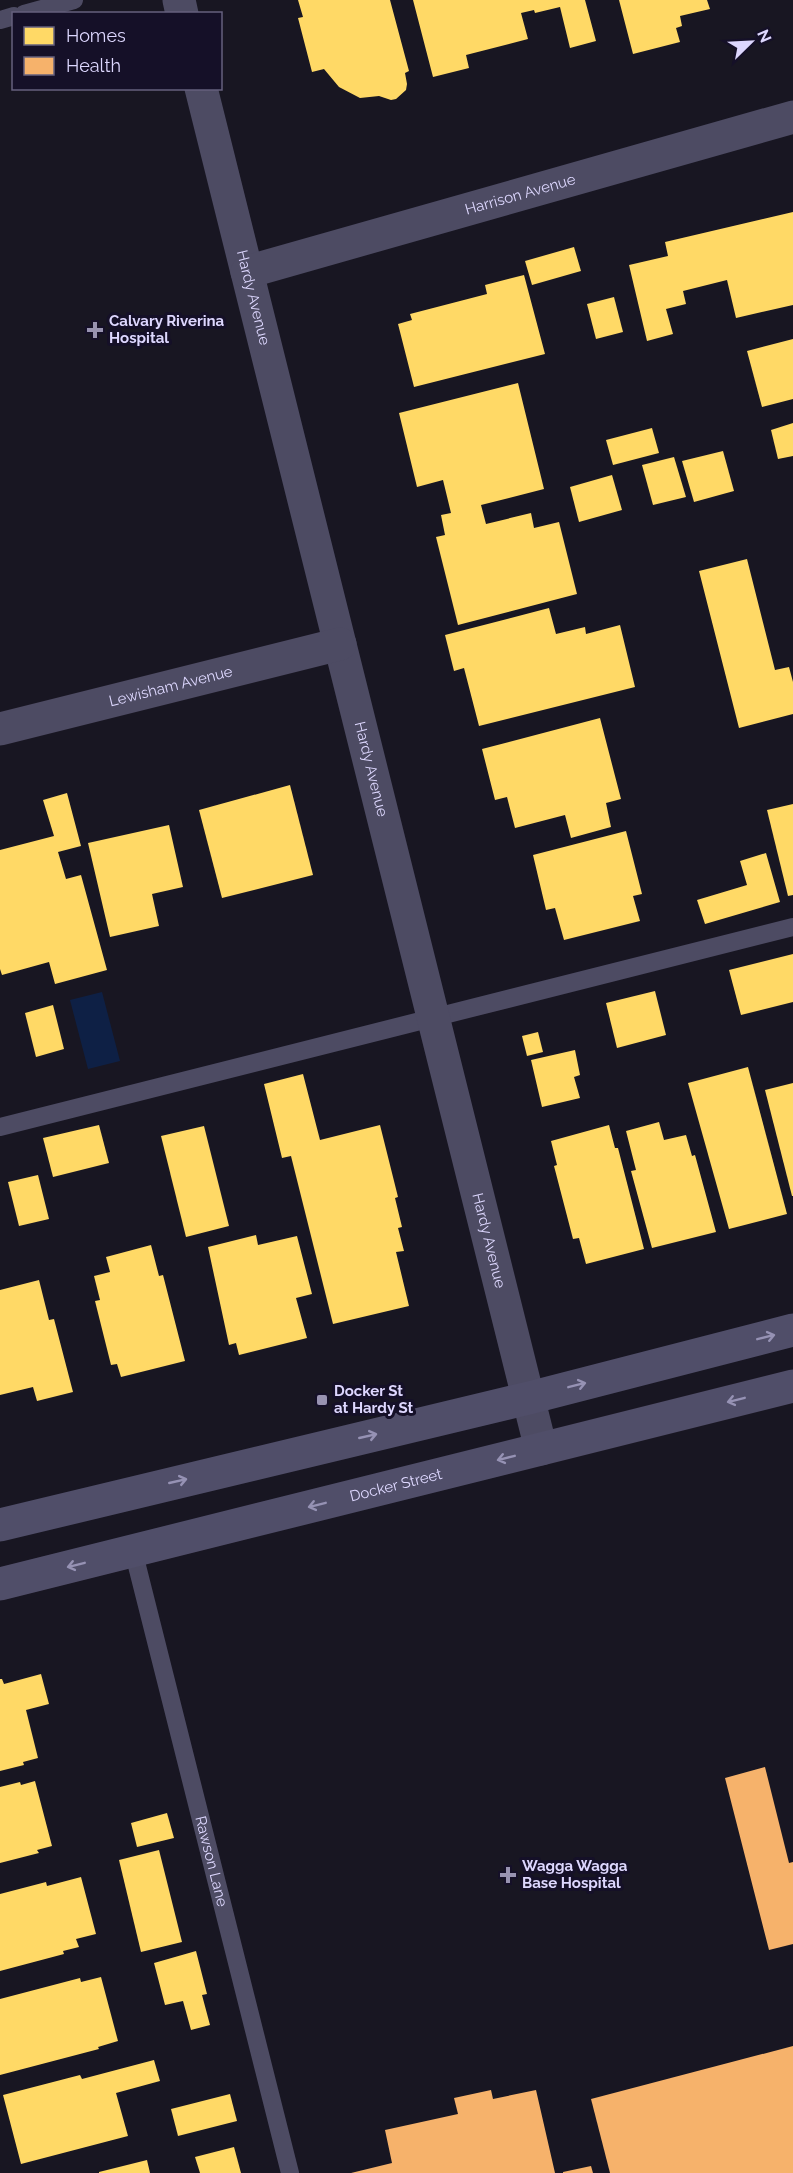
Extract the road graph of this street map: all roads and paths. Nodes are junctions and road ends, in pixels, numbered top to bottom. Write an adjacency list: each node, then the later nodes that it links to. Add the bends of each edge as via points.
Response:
1 (74, 0): 2 (lane)
2 (31, 12)
3 (202, 90): 5 (street, Hardy Avenue)
4 (793, 117): 5 (street, Harrison Avenue)
5 (247, 272): 6 (street, Hardy Avenue)
6 (340, 644): 7 (street, Lewisham Avenue); 9 (street, Hardy Avenue)
7 (0, 729)
8 (793, 927): 9 (lane)
9 (433, 1018): 10 (lane); 13 (street, Hardy Avenue)
10 (0, 1127)
11 (793, 1330): 13 (main road, one-way to 11)
12 (793, 1386): 14 (main road, Docker Street, one-way to 14)
13 (528, 1398): 14 (street, Hardy Avenue); 15 (main road, one-way to 13)
14 (541, 1449): 16 (main road, Docker Street, one-way to 16)
15 (0, 1525)
16 (133, 1550): 17 (main road, Docker Street, one-way to 17); 18 (lane, Rawson Lane)
17 (0, 1584)
18 (290, 2173)

